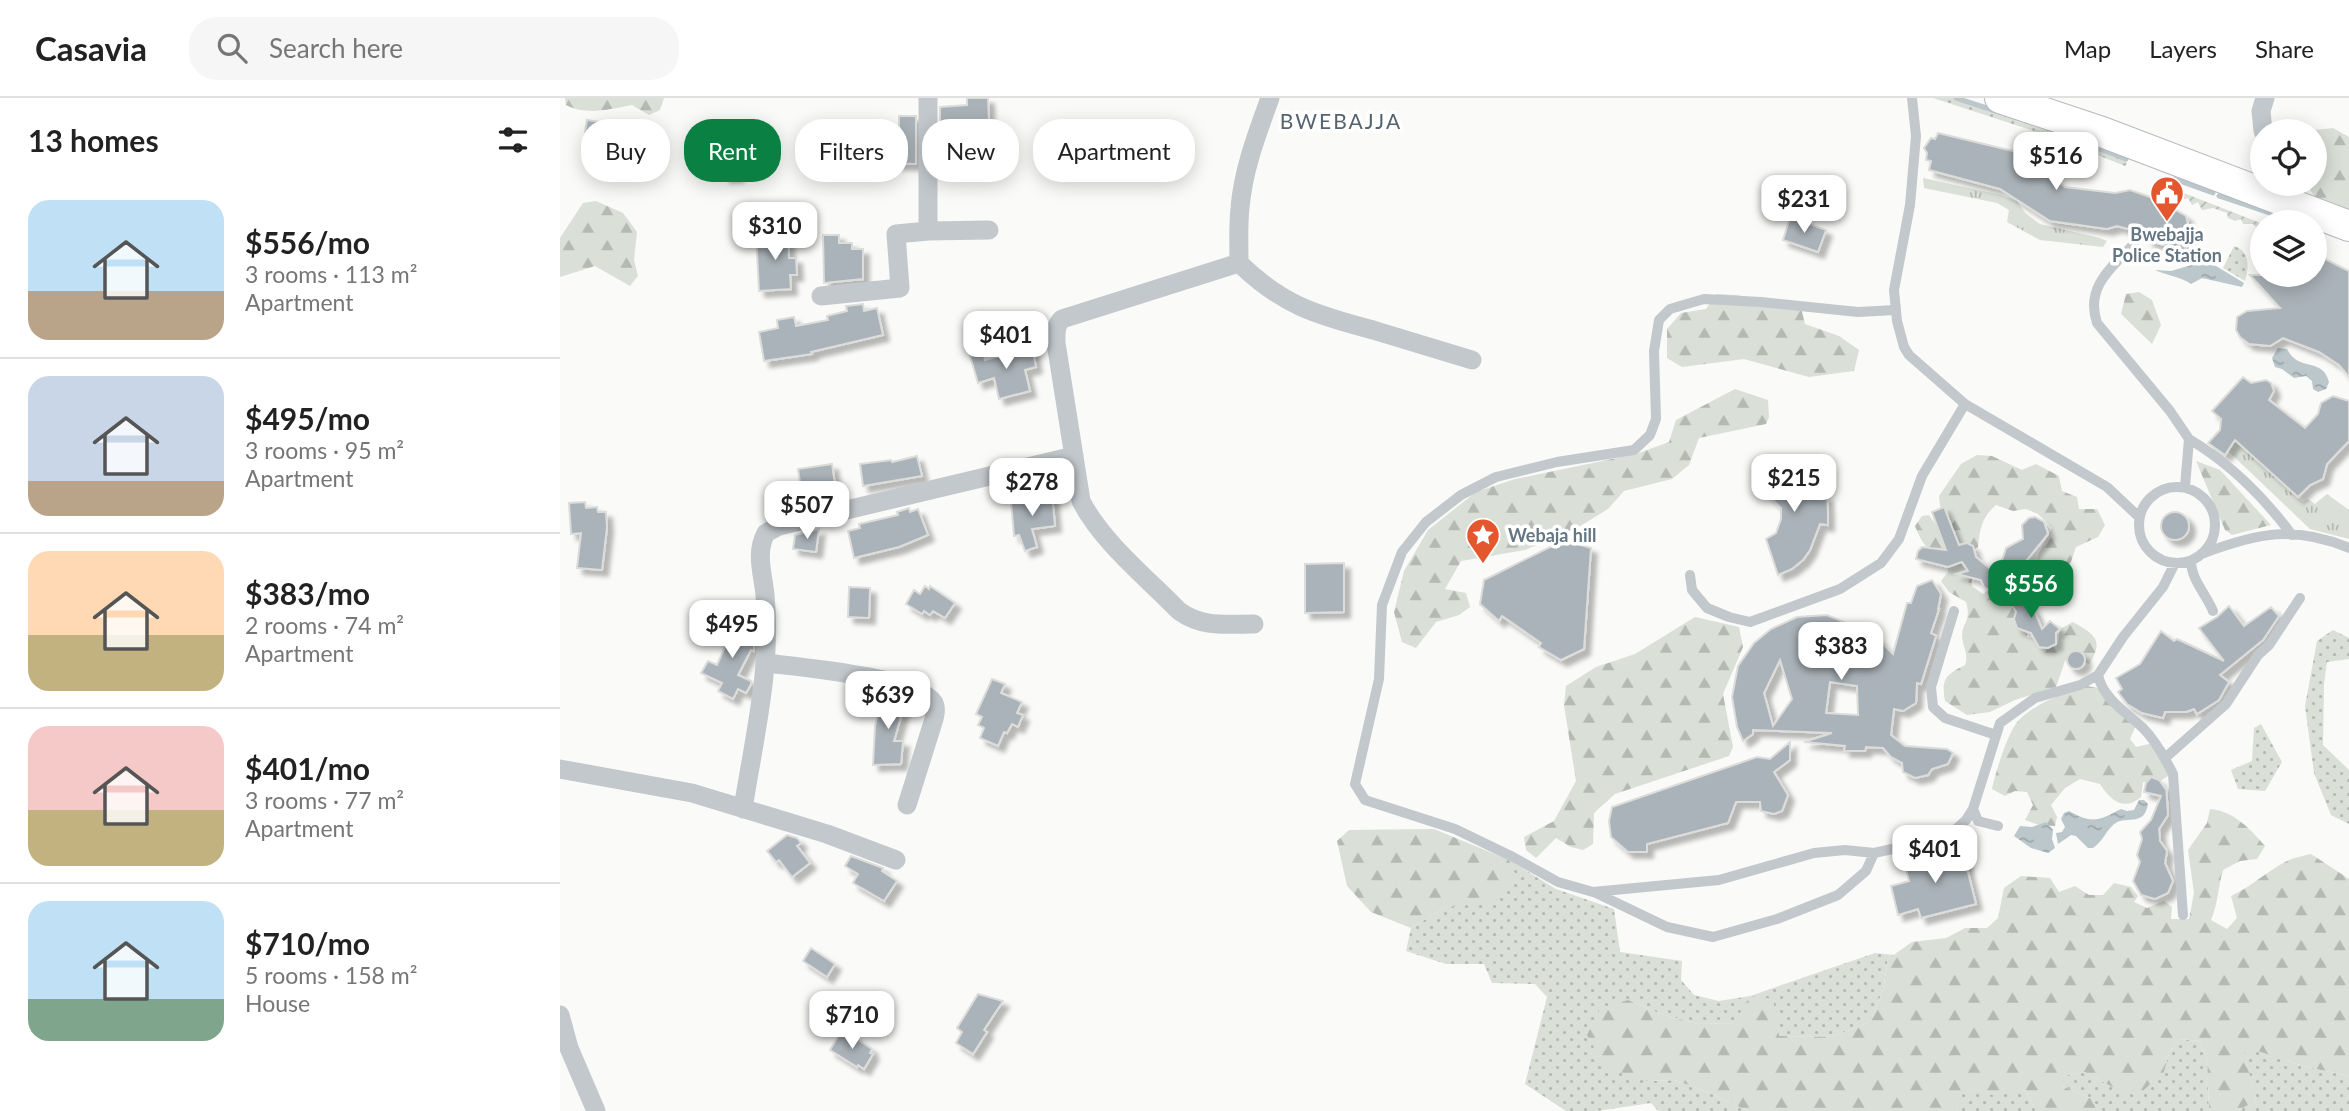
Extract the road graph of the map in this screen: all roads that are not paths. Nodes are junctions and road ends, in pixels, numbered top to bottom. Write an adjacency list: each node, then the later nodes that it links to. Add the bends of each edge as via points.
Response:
1 (928, 98): 11 (street)
2 (1270, 98): 13 (street, via 1245,180)
3 (1912, 98): 15 (lane, via 1916,136 1910,205 1896,270)
4 (2000, 98): 7 (main road)
5 (2265, 98): 6 (street)
6 (2262, 119)
7 (2250, 182)
8 (2287, 196): 9 (main road)
9 (2349, 226)
10 (989, 230): 11 (street)
11 (928, 231): 14 (street, via 896,234 900,288)
12 (2134, 244): 18 (lane, via 2104,275 2094,294 2096,323)
13 (1239, 263): 16 (street, via 1285,299 1332,320); 19 (street, via 1057,323 1056,343)
14 (821, 296)
15 (1895, 310): 17 (lane, via 1909,355); 43 (lane, via 1858,312 1704,299 1670,309 1659,320 1654,351 1656,419 1650,435 1634,450 1557,461 1496,477 1461,495 1426,522 1402,552 1382,605 1379,679 1355,784 1365,800 1455,829 1558,882)
16 (1472, 360)
17 (1965, 404): 21 (lane, via 2108,487); 27 (lane, via 1922,476 1899,540 1881,563 1861,576 1840,589 1750,622 1707,608 1692,590)
18 (2189, 439): 20 (lane); 22 (lane, via 2241,475)
19 (1074, 456): 31 (street, via 1081,501 1088,515 1180,611 1202,624); 32 (street, via 779,526 766,533 759,552)
20 (2185, 487): 21 (lane, via 2153,495); 24 (lane, via 2203,497 2214,515 2211,543)
21 (2139, 517): 26 (lane, via 2143,543 2162,561)
22 (2292, 535): 23 (lane); 24 (lane, via 2238,540)
23 (2349, 548)
24 (2202, 554): 25 (lane)
25 (2191, 561): 26 (lane); 30 (lane, via 2191,571)
26 (2175, 563): 33 (lane, via 2163,587)
27 (1690, 575)
28 (2300, 598): 35 (lane, via 2226,704)
29 (1954, 611): 34 (lane, via 1931,687 1933,707 1945,718)
30 (2213, 611)
31 (1254, 624)
32 (766, 663): 37 (street, via 865,675 933,701 934,719); 38 (street)
33 (2098, 675): 34 (lane, via 2035,698 2005,717); 35 (lane, via 2101,686 2145,730)
34 (1996, 735): 39 (lane)
35 (2165, 758): 44 (lane, via 2173,775)
36 (560, 769): 38 (street, via 692,793)
37 (906, 805)
38 (743, 809): 42 (street)
39 (1973, 809): 40 (lane, via 1978,821); 41 (lane, via 1954,831)
40 (1998, 826)
41 (1874, 853): 43 (lane, via 1814,853 1719,880); 43 (lane, via 1866,871 1838,895 1713,937 1667,927)
42 (896, 860)
43 (1593, 892)
44 (2183, 915)
45 (560, 1015): 46 (street)
46 (596, 1111)

